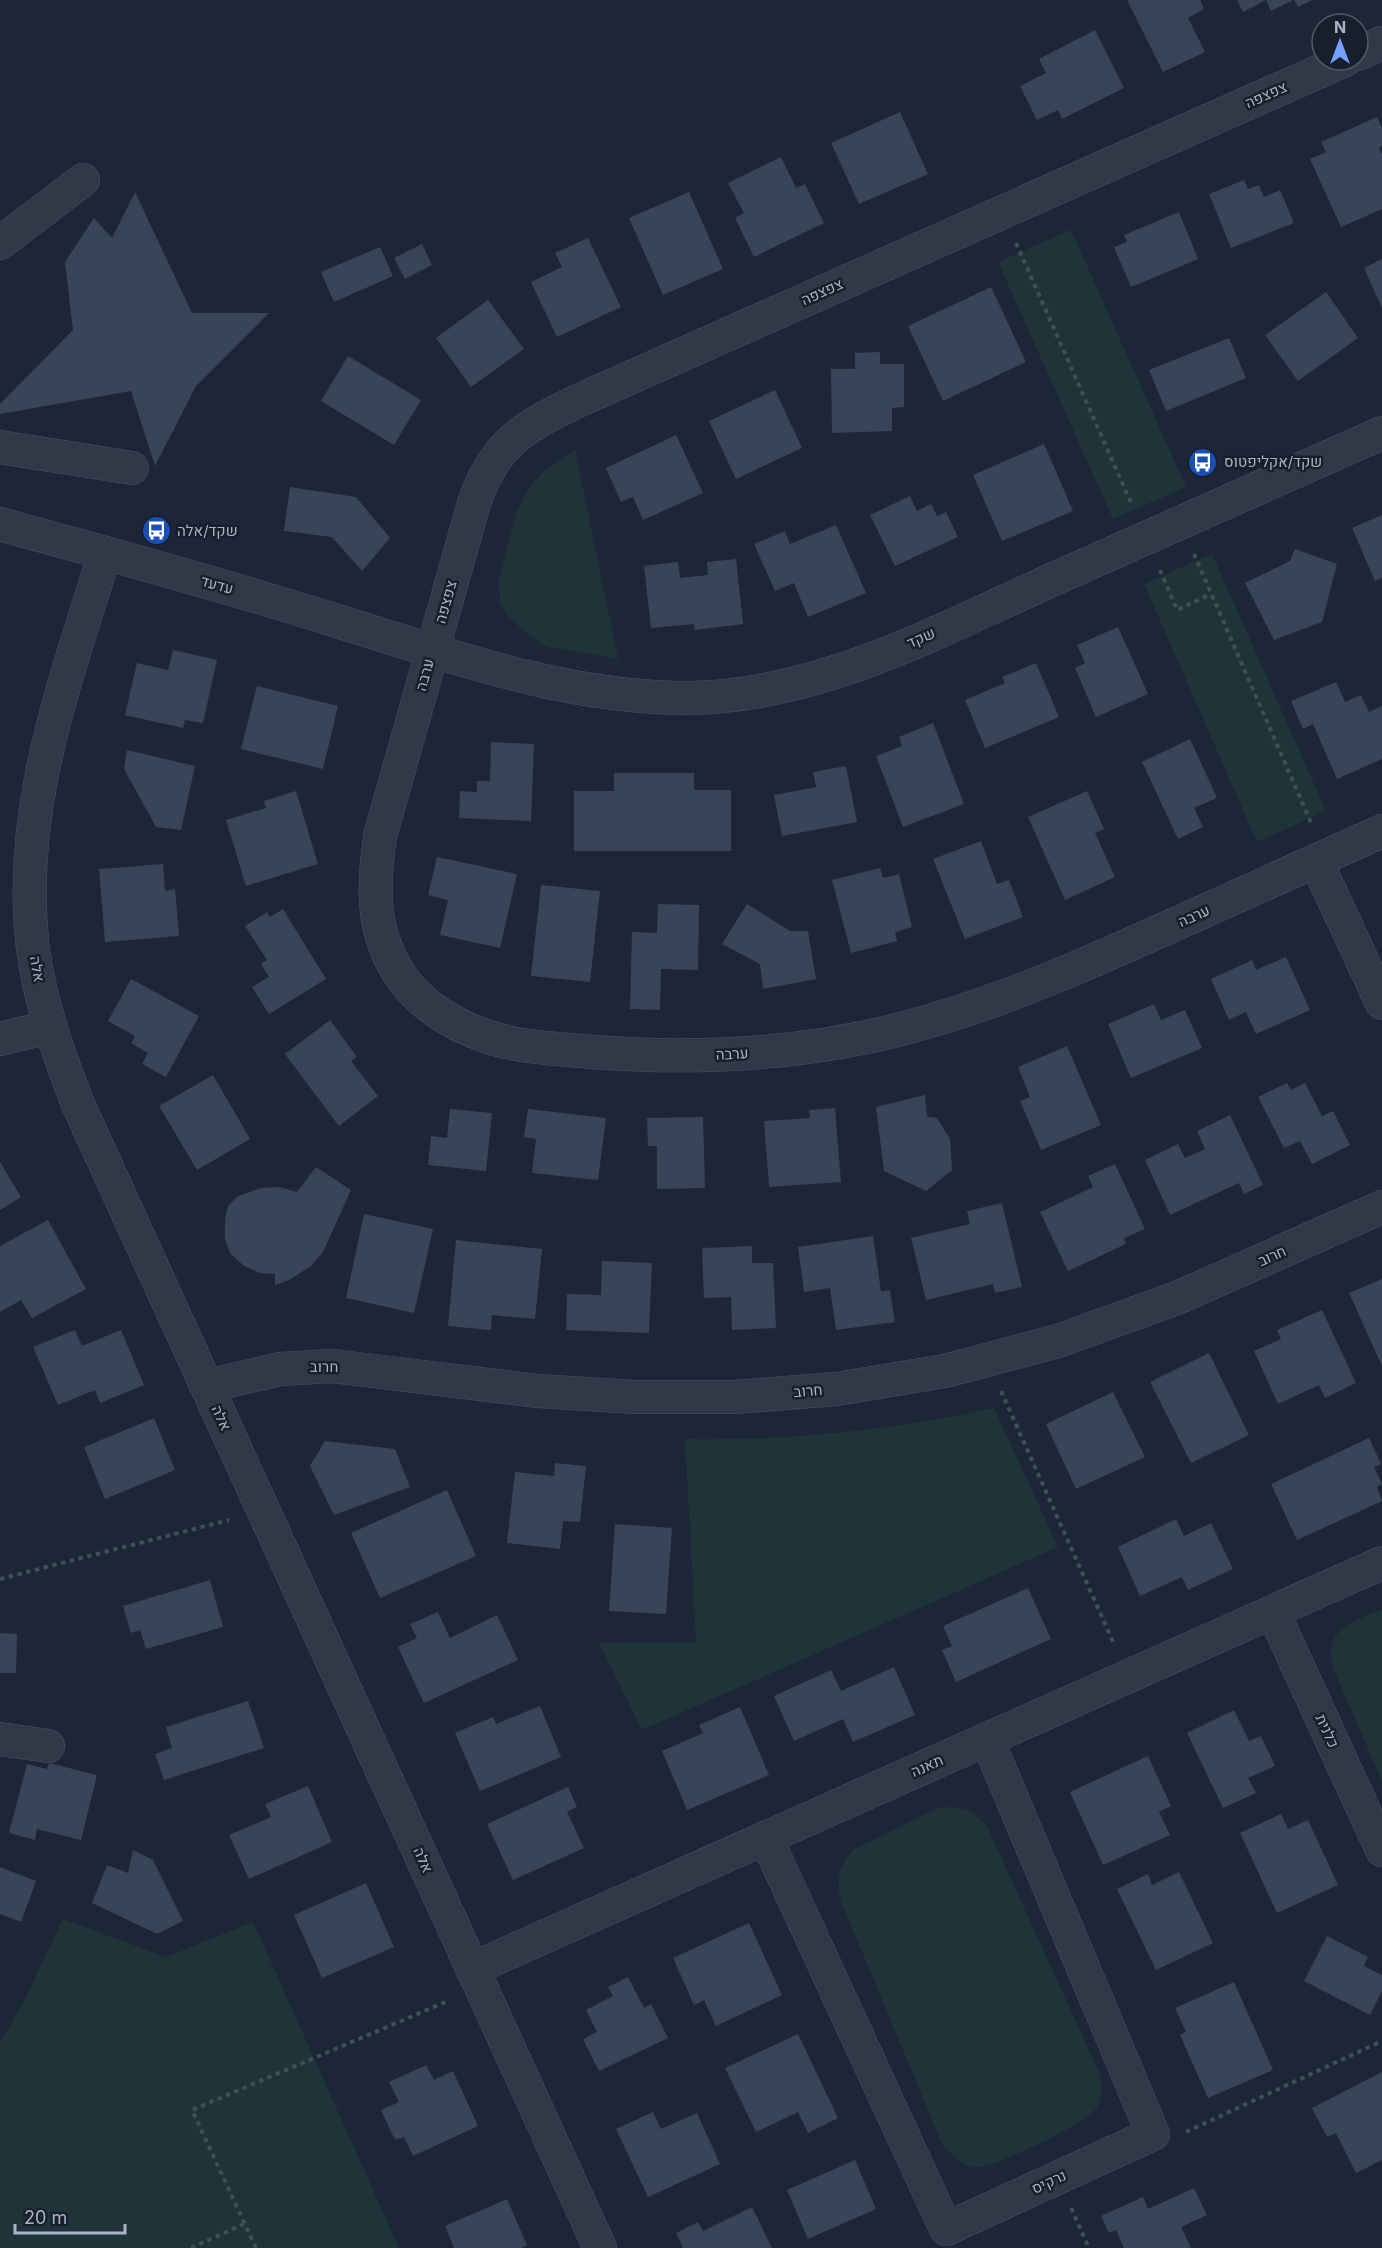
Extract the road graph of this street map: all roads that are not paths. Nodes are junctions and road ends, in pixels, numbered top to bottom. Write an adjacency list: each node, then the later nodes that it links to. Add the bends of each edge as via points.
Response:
1 (1318, 72): 9 (street, צפצפה, via 543,418 514,438 482,480)
2 (83, 180): 3 (street)
3 (0, 243)
4 (1382, 433): 9 (street, שקד, via 889,652 797,683 745,694 689,698 628,695 561,685)
5 (0, 447): 6 (street)
6 (132, 468)
7 (0, 524): 8 (street, עדעד)
8 (105, 553): 9 (street, עדעד); 13 (street, אלה, via 48,741 36,796 29,900 33,950)
9 (432, 650): 11 (street, ערבה, via 380,836 376,913 385,946 401,976 423,1001 452,1022 497,1039 528,1046 671,1056 801,1049 864,1038 929,1022 1067,973)
10 (1382, 831): 11 (street, ערבה)
11 (1321, 859): 12 (street)
12 (1382, 1003)
13 (50, 1027): 14 (street); 16 (street, אלה, via 77,1102)
14 (0, 1039)
15 (1382, 1207): 16 (street, חרוב, via 1177,1298 1058,1341 945,1371 837,1389 734,1397 634,1397 538,1391 333,1366 280,1369)
16 (207, 1386): 24 (street, אלה)
17 (1382, 1563): 18 (street, תאנה)
18 (1273, 1612): 19 (street, תאנה); 23 (street, כלנית)
19 (987, 1739): 22 (street, תאנה); 22 (street, נרקיס, via 1154,2134 946,2229)
20 (0, 1740): 21 (street)
21 (48, 1746)
22 (766, 1838): 24 (street, תאנה)
23 (1382, 1850)
24 (476, 1978): 25 (street, אלה)
25 (600, 2248)

